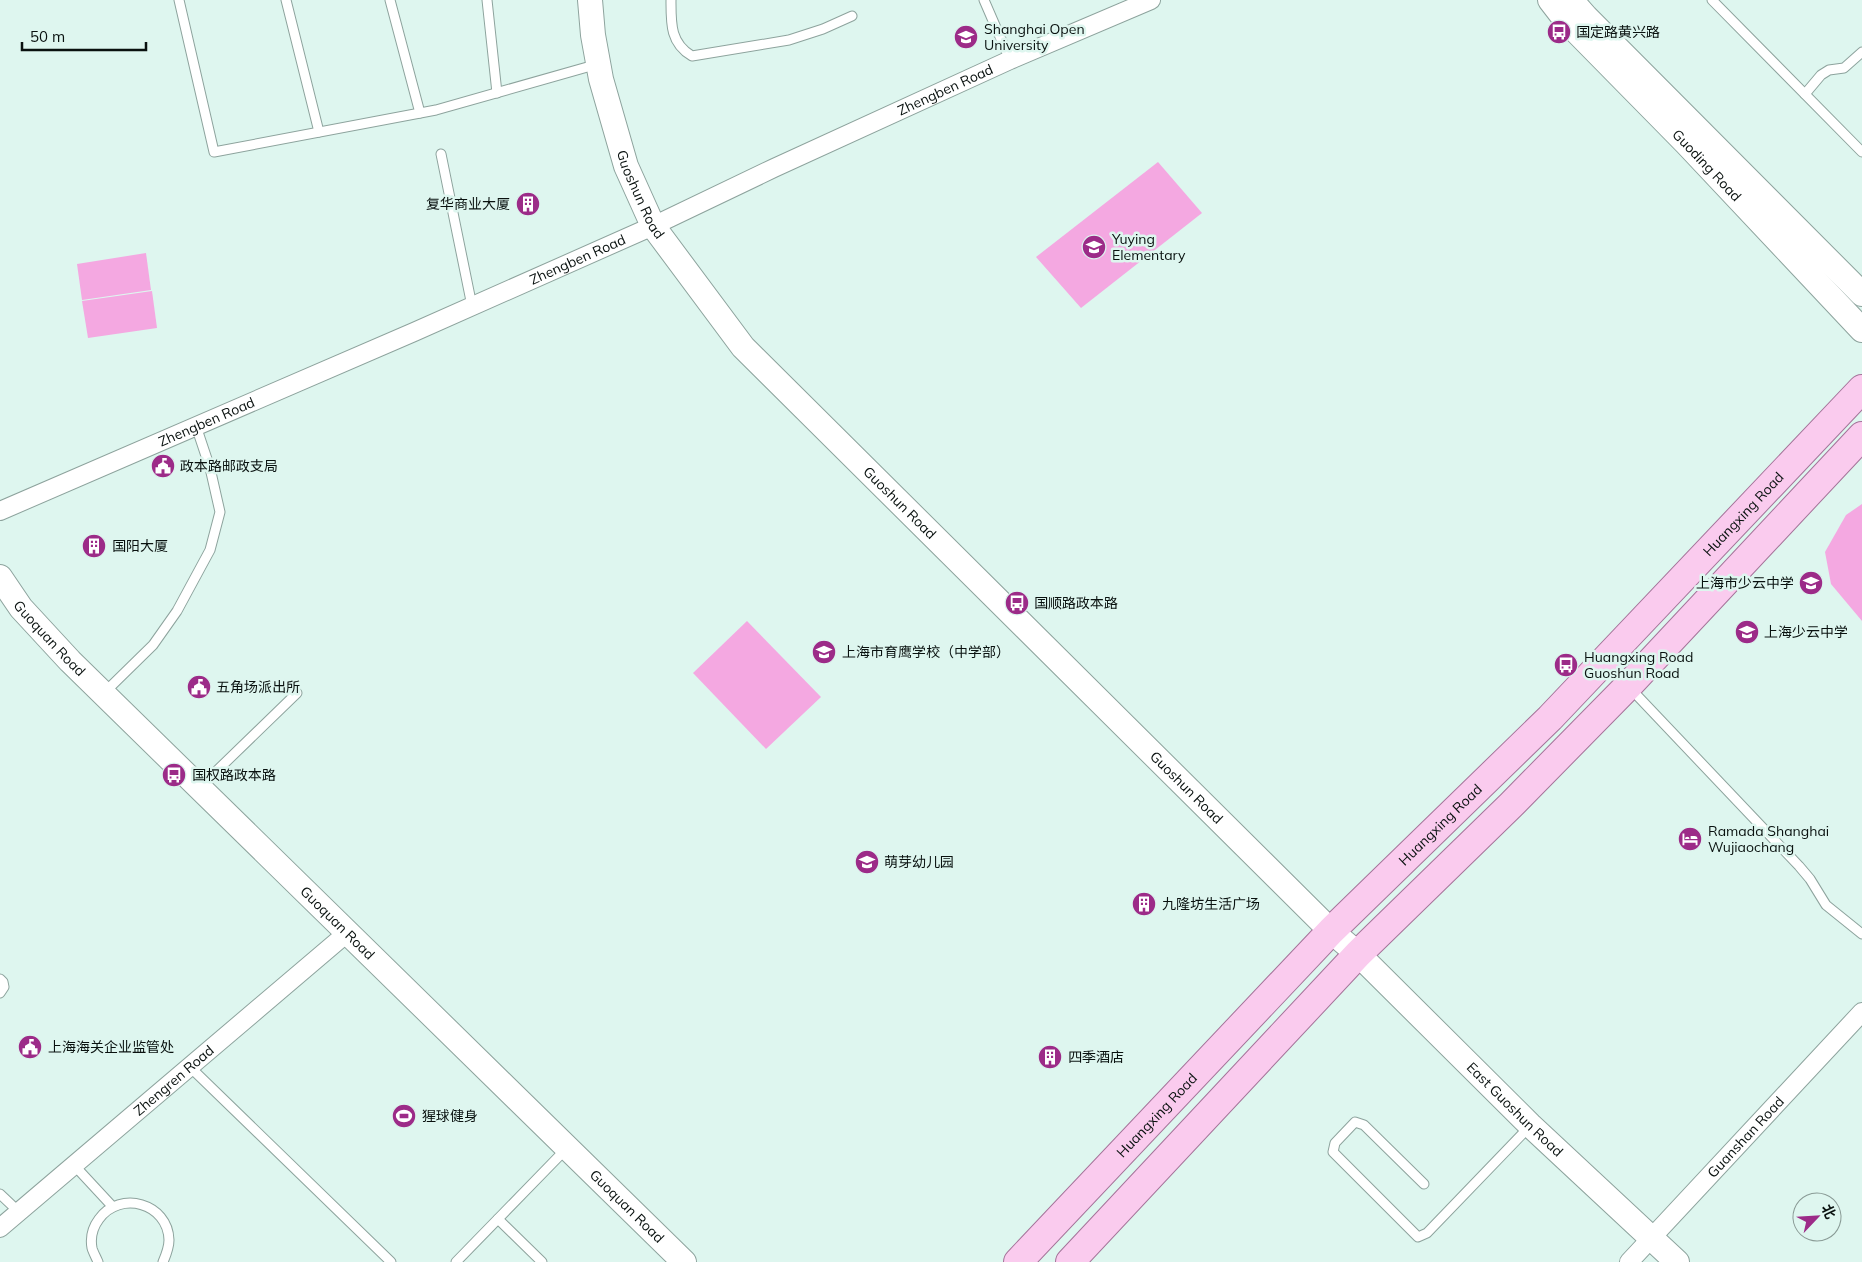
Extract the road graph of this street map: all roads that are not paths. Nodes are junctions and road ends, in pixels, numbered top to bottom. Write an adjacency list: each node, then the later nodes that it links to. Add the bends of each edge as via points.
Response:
1 (179, 0): 19 (lane, via 214,152)
2 (286, 0): 19 (lane)
3 (390, 0): 18 (lane)
4 (487, 0): 16 (lane)
5 (590, 0): 15 (street, Guoshun Road)
6 (671, 0): 12 (lane, via 675,38 679,46 692,56 789,40 823,30)
7 (984, 0): 14 (lane)
8 (1151, 0): 14 (street, Zhengben Road)
9 (1550, 0): 25 (street, Guoding Road, via 1567,22)
10 (1571, 0): 23 (street, Guoding Road)
11 (1712, 0): 17 (lane)
12 (852, 16)
13 (1862, 52): 17 (lane, via 1844,68 1821,75)
14 (1010, 60): 22 (street, Zhengben Road)
15 (598, 64): 16 (lane); 22 (street, Guoshun Road, via 626,166)
16 (497, 93): 18 (lane)
17 (1804, 94): 20 (lane)
18 (420, 113): 19 (lane)
19 (319, 132)
20 (1862, 152)
21 (441, 154): 24 (lane)
22 (653, 226): 24 (street, Zhengben Road); 35 (street, Guoshun Road, via 743,347)
23 (1862, 294)
24 (472, 306): 27 (street, Zhengben Road)
25 (1862, 330)
26 (1862, 389): 35 (main road, Huangxing Road, via 1550,718)
27 (196, 426): 29 (street, Zhengben Road); 32 (lane, via 220,512 210,550 177,611 153,645)
28 (1862, 436): 31 (main road)
29 (0, 511)
30 (0, 577): 32 (street, Guoquan Road, via 21,608)
31 (1628, 686): 37 (lane, via 1799,866 1826,905); 38 (main road)
32 (104, 693): 34 (street, Guoquan Road)
33 (297, 693): 34 (lane)
34 (200, 787): 36 (street, Guoquan Road)
35 (1331, 931): 38 (street, Guoshun Road); 59 (main road, Huangxing Road)
36 (347, 933): 42 (street, Zhengren Road); 44 (street, Guoquan Road)
37 (1862, 934)
38 (1358, 954): 43 (street, East Guoshun Road); 60 (main road)
39 (0, 979): 40 (lane, via 4,987)
40 (0, 992)
41 (1862, 1012): 52 (street, Guanshan Road)
42 (190, 1067): 45 (street, Zhengren Road); 55 (lane)
43 (1530, 1125): 46 (lane, via 1427,1233 1418,1237 1333,1152 1335,1143 1355,1122 1364,1125); 52 (street, East Guoshun Road)
44 (568, 1148): 50 (lane); 58 (street, Guoquan Road)
45 (74, 1165): 48 (lane); 49 (street, Zhengren Road)
46 (1424, 1184)
47 (0, 1194): 49 (lane)
48 (112, 1206): 53 (lane, via 95,1224 91,1236); 54 (lane, via 133,1202 156,1212 169,1238)
49 (18, 1212): 51 (street, Zhengren Road)
50 (498, 1219): 56 (lane); 57 (lane)
51 (0, 1228)
52 (1652, 1238): 61 (street, Guanshan Road); 62 (street, East Guoshun Road)
53 (98, 1262)
54 (163, 1262)
55 (391, 1262)
56 (456, 1262)
57 (542, 1262)
58 (684, 1262)
59 (1018, 1262)
60 (1070, 1262)
61 (1629, 1262)
62 (1677, 1262)

